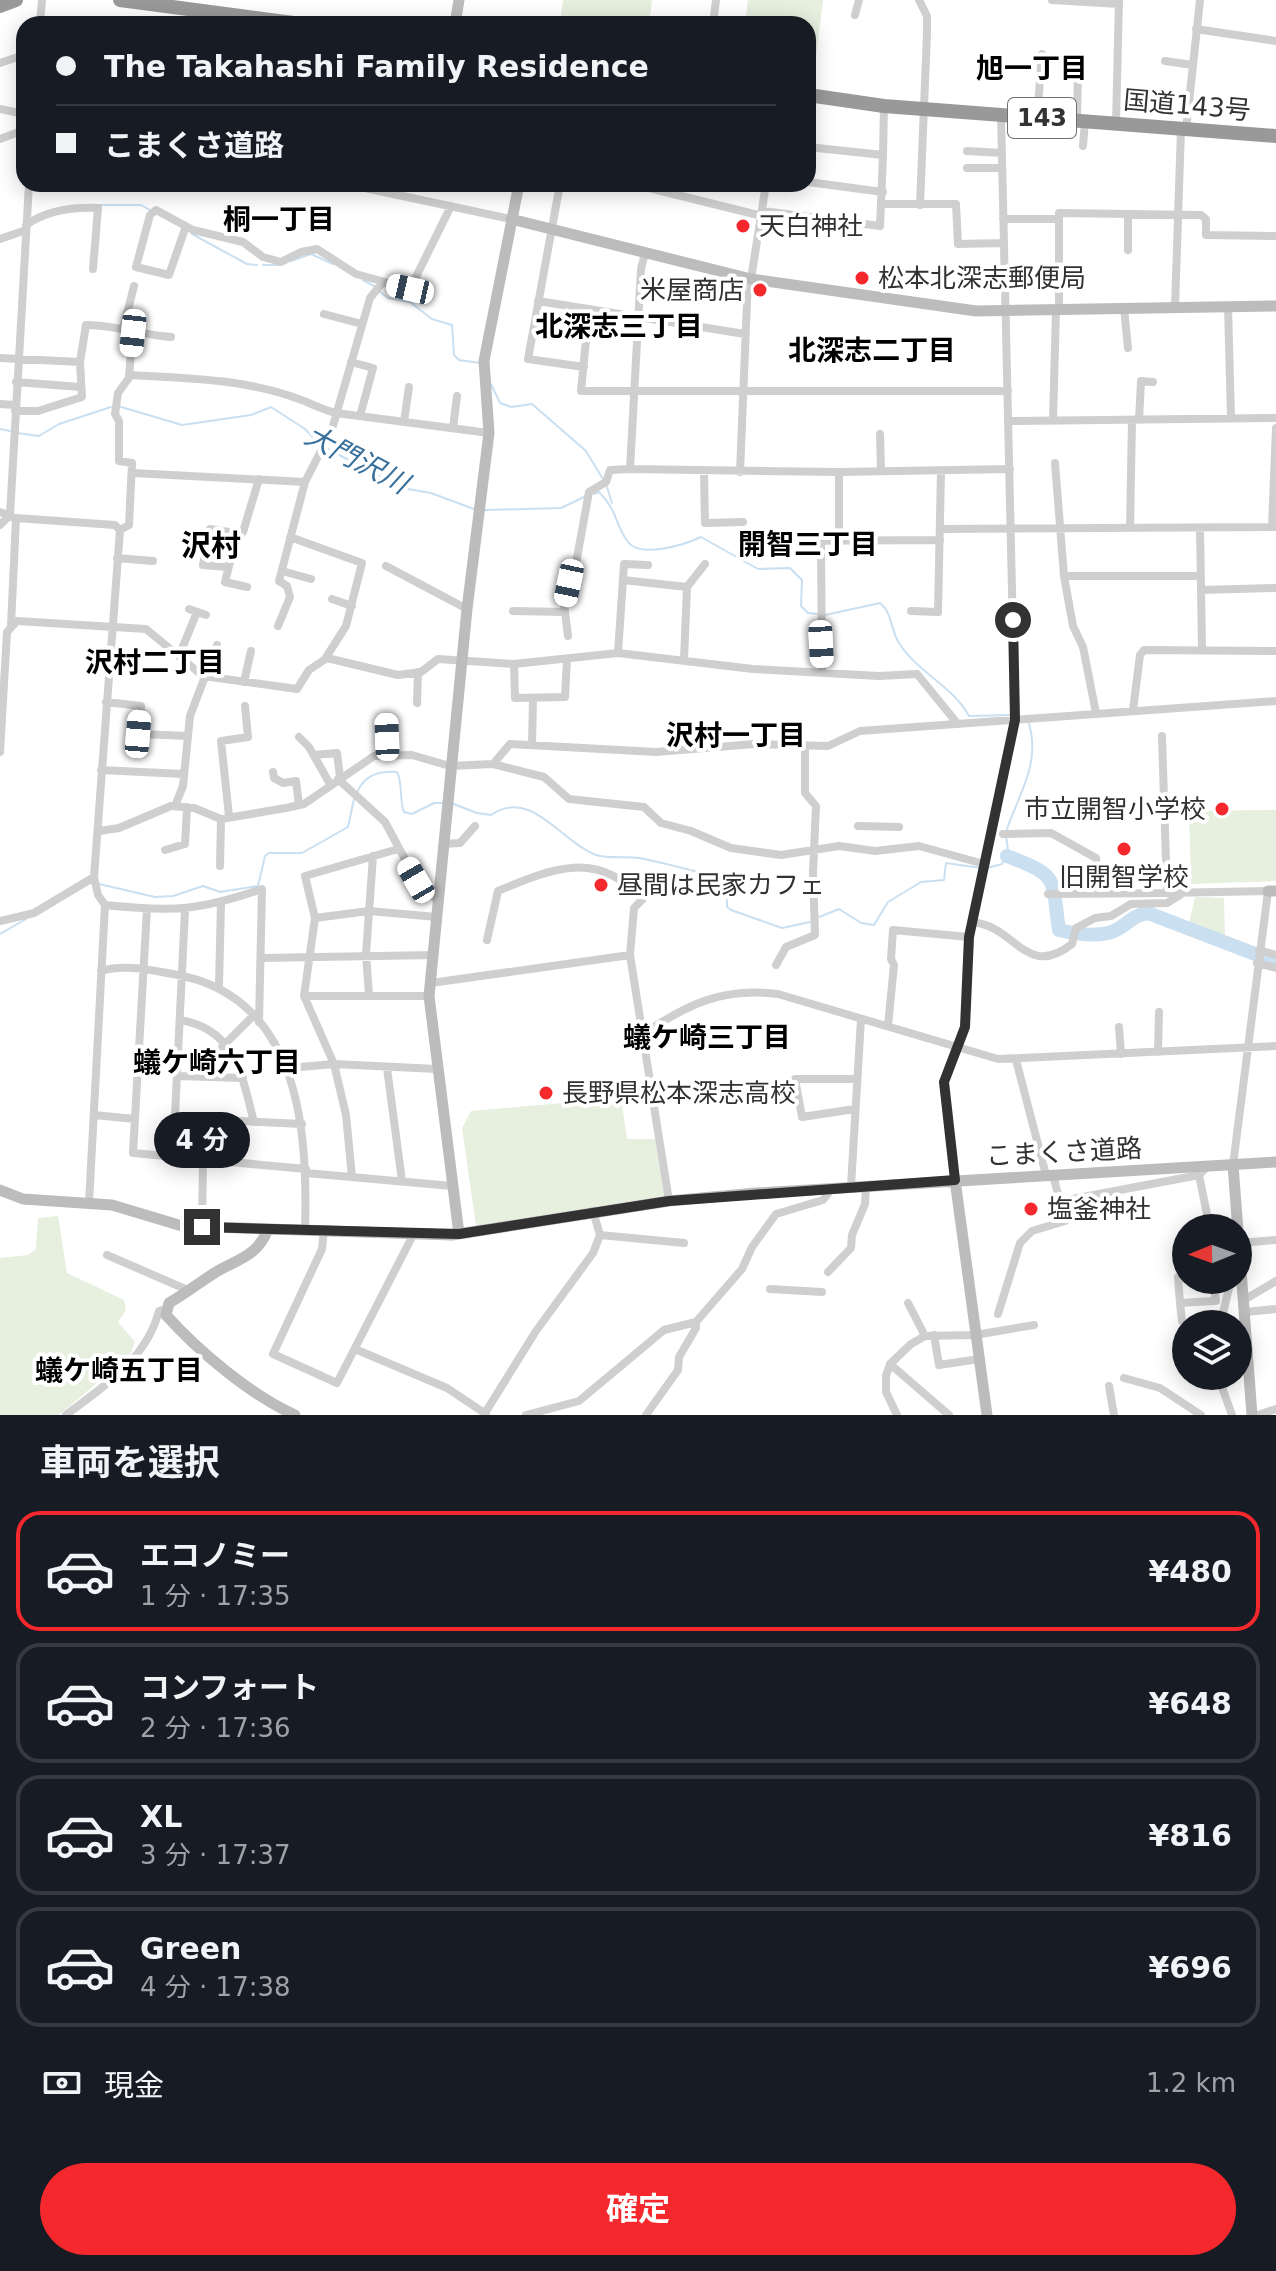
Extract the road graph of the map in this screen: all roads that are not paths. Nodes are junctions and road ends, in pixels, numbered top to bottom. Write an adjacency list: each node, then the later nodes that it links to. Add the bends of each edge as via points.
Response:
1 (16, 0): 8 (highway)
2 (120, 0): 10 (highway)
3 (859, 0): 9 (street)
4 (919, 0): 19 (street, via 927,16)
5 (1052, 0): 7 (street)
6 (1200, 0): 11 (street)
7 (1119, 2): 23 (street)
8 (0, 6)
9 (855, 15)
10 (241, 16)
11 (1196, 29): 12 (street); 16 (street)
12 (1276, 41)
13 (1045, 59): 21 (street)
14 (1165, 61): 16 (street)
15 (1076, 65): 22 (street)
16 (1193, 65): 24 (street)
17 (816, 96): 18 (highway, 国道143号 / 143)
18 (884, 106): 19 (highway, 国道143号 / 143); 30 (street)
19 (923, 109): 20 (highway, 国道143号 / 143); 42 (street)
20 (1001, 115): 21 (highway, 国道143号 / 143); 29 (street)
21 (1037, 118): 22 (highway, 国道143号 / 143)
22 (1081, 121): 23 (highway, 国道143号 / 143); 26 (street)
23 (1116, 124): 24 (highway, 国道143号 / 143)
24 (1184, 130): 25 (highway, 国道143号 / 143); 46 (street)
25 (1276, 136)
26 (1083, 146)
27 (816, 148): 30 (street)
28 (967, 151): 29 (street)
29 (1002, 153): 32 (street)
30 (883, 155): 40 (street)
31 (967, 168): 32 (street)
32 (1002, 168): 48 (street)
33 (816, 183): 40 (street)
34 (28, 192): 51 (street)
35 (384, 192): 43 (street)
36 (517, 192): 47 (street)
37 (558, 192): 52 (street)
38 (667, 192): 44 (street)
39 (765, 192): 44 (street)
40 (883, 192): 41 (street)
41 (882, 204): 42 (street); 44 (street, via 880,226)
42 (920, 205): 55 (street, via 956,204 958,244)
43 (451, 206): 47 (street); 60 (street, via 410,289)
44 (762, 214): 59 (street)
45 (1128, 214): 46 (street); 49 (street, via 1059,213); 56 (street)
46 (1176, 214): 53 (street, via 1201,215 1206,235); 65 (street)
47 (511, 219): 52 (street); 104 (street, via 483,363)
48 (1003, 219): 49 (street); 55 (street)
49 (1059, 219): 68 (street)
50 (186, 226): 50 (street, via 156,210 150,215 136,267 169,275); 60 (street, via 243,242 281,262 317,249 356,274)
51 (26, 227): 54 (street); 58 (street, via 39,216 98,208); 79 (street)
52 (551, 230): 57 (street); 62 (street)
53 (1276, 236)
54 (0, 239)
55 (1004, 243): 69 (street)
56 (1128, 250)
57 (645, 253): 59 (street); 71 (street)
58 (93, 269)
59 (750, 279): 69 (street, via 951,309); 75 (street)
60 (382, 283): 72 (street, via 370,298)
61 (134, 286): 73 (street)
62 (538, 301): 67 (street); 82 (street, via 528,359)
63 (1228, 306): 64 (street); 65 (street); 96 (street)
64 (1276, 306)
65 (1175, 307): 66 (street)
66 (1124, 308): 68 (street); 77 (street)
67 (589, 309): 71 (street); 82 (street)
68 (1057, 310): 69 (street); 100 (street)
69 (1007, 311): 88 (street)
70 (324, 314): 72 (street)
71 (638, 317): 75 (street); 89 (street)
72 (362, 324): 81 (street)
73 (123, 330): 74 (street); 80 (street, via 86,325)
74 (133, 333): 76 (street); 83 (street)
75 (745, 334): 90 (street)
76 (171, 337)
77 (1128, 348)
78 (0, 358): 79 (street)
79 (18, 358): 80 (street); 84 (street)
80 (80, 362): 86 (street)
81 (351, 362): 94 (street); 95 (street, via 373,368)
82 (584, 367): 89 (street, via 581,391)
83 (129, 376): 94 (street, via 234,383); 114 (street, via 115,407 119,461 132,463)
84 (16, 382): 86 (street); 93 (street)
85 (1153, 382): 98 (street, via 1141,381)
86 (80, 387): 93 (street, via 82,397 38,411)
87 (409, 387): 101 (street)
88 (1008, 391): 90 (street); 99 (street)
89 (635, 393): 90 (street); 107 (street)
90 (742, 393): 112 (street)
91 (457, 396): 102 (street)
92 (0, 404): 93 (street)
93 (15, 408): 118 (street)
94 (336, 413): 95 (street); 116 (street)
95 (360, 416): 101 (street)
96 (1231, 418): 97 (street); 98 (street)
97 (1276, 418)
98 (1136, 420): 100 (street); 124 (street)
99 (1009, 421): 100 (street); 108 (street)
100 (1053, 421)
101 (404, 422): 102 (street)
102 (453, 428): 104 (street)
103 (1276, 428): 121 (street)
104 (489, 433): 151 (street)
105 (880, 434): 109 (street)
106 (1055, 463): 123 (street)
107 (630, 469): 111 (street); 155 (street, via 610,470 606,482 589,496)
108 (1010, 469): 110 (street); 122 (street)
109 (881, 471): 110 (street); 113 (street)
110 (941, 471): 126 (street)
111 (704, 472): 112 (street); 119 (street, via 705,523)
112 (740, 472): 113 (street)
113 (839, 472): 133 (street)
114 (133, 473): 115 (street); 127 (street, via 129,525)
115 (259, 479): 116 (street); 128 (street)
116 (305, 482): 129 (street)
117 (0, 512): 118 (street)
118 (13, 517): 120 (street); 127 (street, via 115,525); 158 (street)
119 (743, 522)
120 (0, 525)
121 (1274, 527): 125 (street)
122 (1011, 528): 123 (street); 126 (street); 183 (street)
123 (1058, 528): 124 (street); 141 (street)
124 (1130, 528): 125 (street)
125 (1200, 528): 142 (street)
126 (940, 529): 130 (street)
127 (120, 530): 134 (street)
128 (241, 534): 139 (street); 139 (street, via 210,529 203,565)
129 (290, 537): 140 (street); 150 (street, via 362,563)
130 (940, 540): 133 (street); 153 (street, via 938,612)
131 (776, 541): 132 (street)
132 (821, 542): 133 (street); 171 (street)
133 (839, 542)
134 (117, 558): 135 (street); 156 (street)
135 (153, 561)
136 (705, 564): 146 (street)
137 (648, 565): 144 (street, via 624,564)
138 (386, 566): 151 (street)
139 (227, 567): 145 (street, via 225,582)
140 (282, 571): 143 (street); 157 (street, via 279,581 290,597)
141 (1064, 576): 142 (street); 182 (street)
142 (1200, 576): 148 (street)
143 (311, 579)
144 (623, 580): 146 (street); 164 (street)
145 (247, 587)
146 (687, 587): 168 (street)
147 (1276, 588): 148 (street)
148 (1201, 590): 161 (street)
149 (332, 599): 150 (street)
150 (352, 606): 166 (street)
151 (467, 609): 169 (street)
152 (513, 611): 155 (street)
153 (911, 611)
154 (197, 612): 165 (street)
155 (565, 612): 159 (street)
156 (111, 626): 158 (street, via 17,621); 165 (street, via 146,629); 177 (street)
157 (278, 626)
158 (6, 630): 181 (street)
159 (568, 636)
160 (217, 645): 173 (street)
161 (1202, 649): 163 (street); 180 (street, via 1144,650)
162 (251, 651): 174 (street)
163 (1276, 651)
164 (618, 653): 167 (street); 168 (street)
165 (179, 656): 173 (street)
166 (325, 659): 172 (street, via 398,675); 174 (street, via 309,670 297,689)
167 (567, 660): 170 (street); 175 (street, via 565,697)
168 (684, 660): 171 (street)
169 (461, 661): 170 (street); 172 (street, via 438,659); 196 (street)
170 (514, 664): 175 (street, via 515,698)
171 (822, 670): 185 (street, via 917,674)
172 (418, 672): 178 (street)
173 (203, 676): 174 (street); 186 (street)
174 (244, 682)
175 (533, 698): 190 (street)
176 (1276, 701): 180 (street)
177 (106, 702): 186 (street, via 141,706 138,734); 197 (street)
178 (417, 703)
179 (245, 706): 204 (street, via 248,737 221,741)
180 (1133, 710): 182 (street)
181 (1, 713): 189 (street)
182 (1096, 713): 183 (street)
183 (1015, 717): 185 (street); 216 (street)
184 (387, 720): 194 (street)
185 (957, 723): 191 (street, via 860,731 836,744)
186 (188, 736): 199 (street)
187 (1162, 736): 221 (street)
188 (299, 737): 193 (street)
189 (0, 738): 192 (street)
190 (532, 745): 191 (street, via 639,752); 195 (street, via 510,744)
191 (805, 746): 213 (street, via 805,793 816,806)
192 (0, 752)
193 (314, 755): 200 (street); 200 (street, via 337,753)
194 (388, 755): 196 (street, via 412,755); 200 (street, via 374,756)
195 (493, 764): 196 (street); 213 (street, via 544,777 569,799 644,807 661,823 731,848 781,855)
196 (450, 766): 210 (street)
197 (101, 770): 199 (street); 208 (street)
198 (273, 772): 201 (street, via 283,783 296,781)
199 (183, 774): 202 (street)
200 (336, 780): 201 (street); 211 (street, via 385,822)
201 (299, 805): 204 (street)
202 (175, 806): 203 (street); 208 (street)
203 (187, 807): 204 (street); 212 (street, via 185,844)
204 (225, 818): 215 (street)
205 (475, 826): 210 (street, via 460,843)
206 (858, 826): 207 (street)
207 (899, 827)
208 (99, 831): 217 (street)
209 (1006, 834): 220 (street, via 1051,833 1096,858)
210 (443, 844): 225 (street)
211 (398, 849): 214 (street); 225 (street, via 416,880)
212 (165, 850)
213 (815, 852): 216 (street, via 839,846 875,851 919,846); 244 (street, via 815,935 786,947)
214 (373, 856): 230 (street); 232 (street, via 305,876)
215 (220, 866)
216 (983, 866): 234 (street)
217 (94, 877): 227 (street); 233 (street, via 34,913)
218 (1065, 878): 223 (street)
219 (1272, 891): 224 (street); 242 (street)
220 (1098, 892): 221 (street); 223 (street)
221 (1167, 893): 224 (street)
222 (1048, 894): 223 (street)
223 (1061, 894)
224 (1181, 894): 234 (street, via 1167,903 1131,904 1095,918 1065,949 1050,956 1026,954 997,929)
225 (438, 901): 231 (street)
226 (221, 903): 229 (street); 243 (street, via 262,889); 250 (street)
227 (105, 905): 228 (street); 247 (street)
228 (147, 909): 229 (street); 246 (street)
229 (185, 910): 248 (street)
230 (369, 911): 231 (street); 232 (street); 237 (street)
231 (437, 917): 238 (street)
232 (315, 918): 241 (street)
233 (0, 921)
234 (972, 922): 235 (street)
235 (969, 937): 258 (street, via 893,930); 262 (street, via 965,1027)
236 (487, 940): 239 (street, via 498,891 575,866 628,882 642,900 634,908)
237 (366, 954): 238 (street); 241 (street); 251 (street)
238 (434, 955): 249 (street)
239 (630, 955): 249 (street); 260 (street)
240 (1276, 955): 242 (street)
241 (309, 956): 243 (street); 252 (street)
242 (1258, 957): 245 (street); 264 (street)
243 (261, 958): 255 (street)
244 (776, 965)
245 (1276, 968)
246 (143, 969): 247 (street); 248 (street); 268 (street)
247 (101, 971): 279 (street)
248 (182, 975): 250 (street); 257 (street)
249 (431, 983): 253 (street)
250 (219, 985): 255 (street)
251 (369, 995): 252 (street); 253 (street)
252 (304, 996): 270 (street)
253 (429, 996): 273 (street)
254 (1159, 1012): 265 (street)
255 (256, 1019): 261 (street); 271 (street)
256 (861, 1019): 258 (street); 260 (street, via 778,994 743,990 688,1007); 277 (street)
257 (180, 1020): 261 (street); 269 (street)
258 (888, 1026): 262 (street)
259 (1119, 1027): 266 (street)
260 (643, 1034): 301 (street)
261 (226, 1042): 275 (street); 276 (street)
262 (956, 1046): 267 (street); 293 (street, via 944,1082)
263 (1276, 1046): 264 (street)
264 (1247, 1048): 265 (street); 287 (street)
265 (1158, 1052): 266 (street)
266 (1121, 1054): 267 (street)
267 (1016, 1060): 290 (street)
268 (138, 1062): 269 (street); 281 (street)
269 (178, 1064): 274 (street)
270 (334, 1064): 271 (street); 272 (street); 292 (street)
271 (289, 1068): 283 (street)
272 (387, 1068): 273 (street); 294 (street)
273 (437, 1069): 296 (street)
274 (178, 1076): 275 (street); 280 (street)
275 (219, 1077): 276 (street)
276 (243, 1078): 282 (street)
277 (856, 1079): 278 (street); 278 (street, via 795,1079 802,1117)
278 (855, 1109): 297 (street)
279 (94, 1115): 281 (street); 304 (street)
280 (176, 1118): 282 (street); 284 (street)
281 (135, 1119): 284 (street, via 133,1153)
282 (254, 1122): 283 (street)
283 (302, 1124): 289 (street)
284 (173, 1157): 285 (street)
285 (203, 1160): 289 (street); 308 (street)
286 (1276, 1162): 287 (street, こまくさ道路)
287 (1233, 1165): 288 (street, こまくさ道路); 307 (street)
288 (1209, 1166): 290 (street, こまくさ道路); 291 (street)
289 (306, 1171): 292 (street); 310 (street)
290 (1049, 1175): 293 (street, こまくさ道路); 302 (street)
291 (1199, 1175): 302 (street); 306 (street)
292 (352, 1177): 294 (street)
293 (955, 1180): 295 (street, こまくさ道路); 340 (street)
294 (402, 1181): 296 (street)
295 (866, 1185): 297 (street, こまくさ道路); 319 (street, via 851,1248)
296 (452, 1186): 312 (street)
297 (851, 1186): 298 (street, こまくさ道路)
298 (834, 1187): 301 (street, こまくさ道路); 338 (street, via 823,1200 776,1214 742,1269)
299 (0, 1190): 300 (street, こまくさ道路)
300 (23, 1199): 303 (street); 304 (street, こまくさ道路)
301 (669, 1201): 305 (street, こまくさ道路)
302 (1062, 1201): 337 (street, via 1065,1221 1032,1231 1020,1243)
303 (0, 1202)
304 (89, 1203): 308 (street, こまくさ道路)
305 (593, 1211): 312 (street, こまくさ道路); 313 (street)
306 (1207, 1214)
307 (1237, 1214)
308 (202, 1227): 309 (street, こまくさ道路)
309 (268, 1229): 310 (street, こまくさ道路); 322 (street, via 245,1260)
310 (305, 1230): 311 (street, こまくさ道路)
311 (324, 1230): 312 (street, こまくさ道路); 342 (street, via 322,1249 273,1354 337,1383)
312 (459, 1234)
313 (600, 1235): 317 (street); 350 (street, via 585,1267 573,1277)
314 (411, 1239): 342 (street)
315 (1276, 1240): 316 (street)
316 (1252, 1242)
317 (684, 1243)
318 (107, 1255): 322 (street)
319 (828, 1272)
320 (1276, 1281): 332 (street)
321 (770, 1289): 323 (street)
322 (190, 1291): 333 (street)
323 (822, 1292)
324 (1179, 1294): 331 (street)
325 (1214, 1294): 328 (street)
326 (1227, 1294): 329 (street)
327 (1243, 1294): 332 (street)
328 (1214, 1301): 329 (street); 331 (street)
329 (1225, 1302): 336 (street)
330 (908, 1303): 341 (street)
331 (1180, 1303): 335 (street)
332 (1244, 1306): 334 (street); 361 (street)
333 (166, 1309): 351 (street, via 159,1311 151,1335 130,1365); 352 (street, via 190,1339 273,1405)
334 (1276, 1309)
335 (1181, 1310)
336 (1221, 1310)
337 (998, 1314)
338 (696, 1322): 349 (street, via 664,1330 579,1401); 354 (street, via 678,1370)
339 (1034, 1325): 340 (street)
340 (975, 1335): 341 (street); 343 (street)
341 (929, 1336): 343 (street, via 939,1365); 344 (street)
342 (355, 1349): 350 (street, via 447,1388)
343 (979, 1359): 357 (street)
344 (890, 1364): 355 (street, via 885,1383); 356 (street)
345 (1124, 1378): 359 (street, via 1160,1388)
346 (1109, 1386): 358 (street)
347 (1223, 1390): 360 (street)
348 (1276, 1409): 362 (street)
349 (543, 1413): 353 (street)
350 (486, 1414)
351 (66, 1415)
352 (295, 1415)
353 (526, 1415)
354 (646, 1415)
355 (897, 1415)
356 (949, 1415)
357 (987, 1415)
358 (1114, 1415)
359 (1201, 1415)
360 (1232, 1415)
361 (1252, 1415)
362 (1258, 1415)

